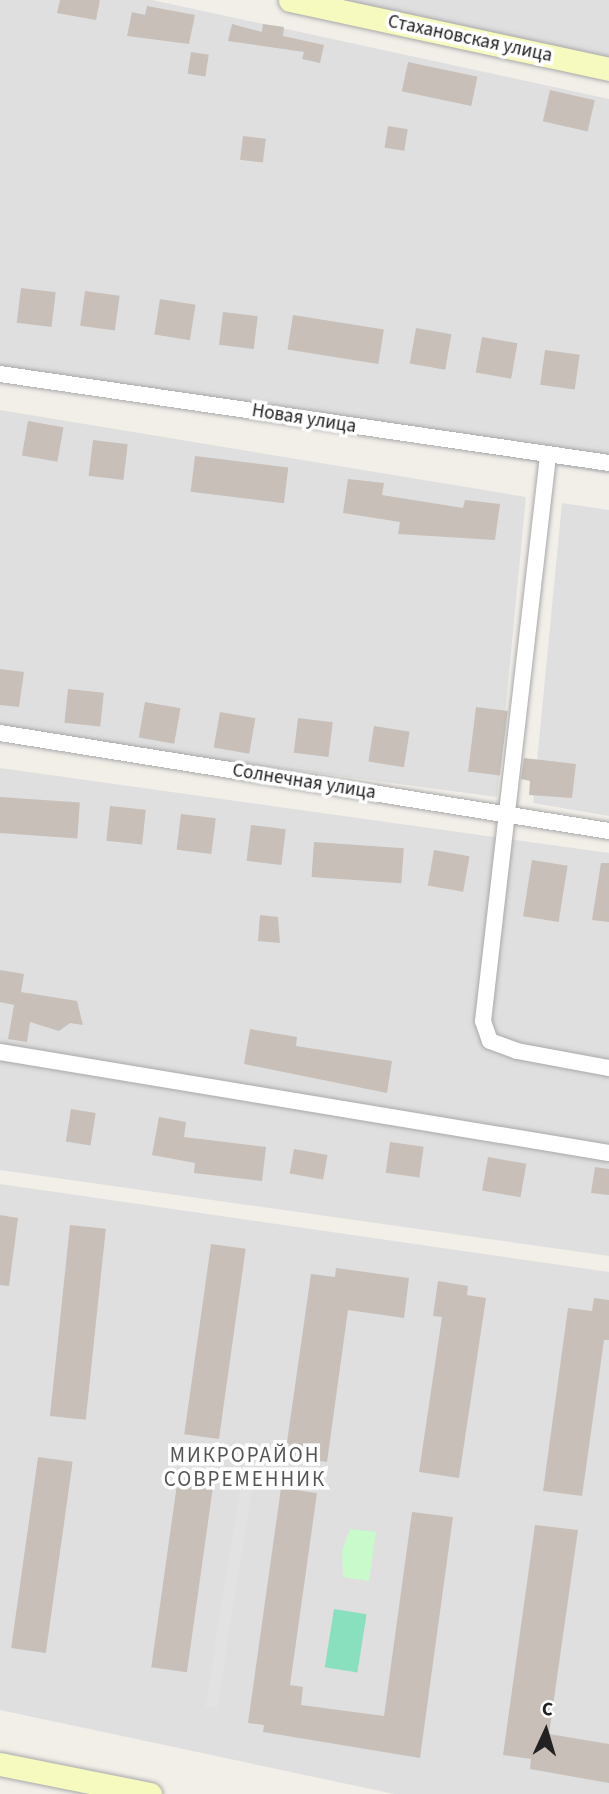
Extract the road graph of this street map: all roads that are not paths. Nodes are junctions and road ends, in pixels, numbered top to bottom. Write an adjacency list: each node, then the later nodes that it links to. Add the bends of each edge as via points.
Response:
1 (290, 0): 2 (street, Стахановская улица)
2 (609, 69)
3 (0, 374): 4 (street, Новая улица)
4 (548, 456): 5 (street, Новая улица); 7 (street)
5 (609, 463)
6 (0, 733): 7 (street, Солнечная улица)
7 (510, 815): 8 (street, Солнечная улица); 10 (street, via 485,994 490,1041)
8 (609, 831)
9 (0, 1052): 11 (street)
10 (609, 1068)
11 (609, 1153)
12 (0, 1764): 13 (street)
13 (150, 1794)

